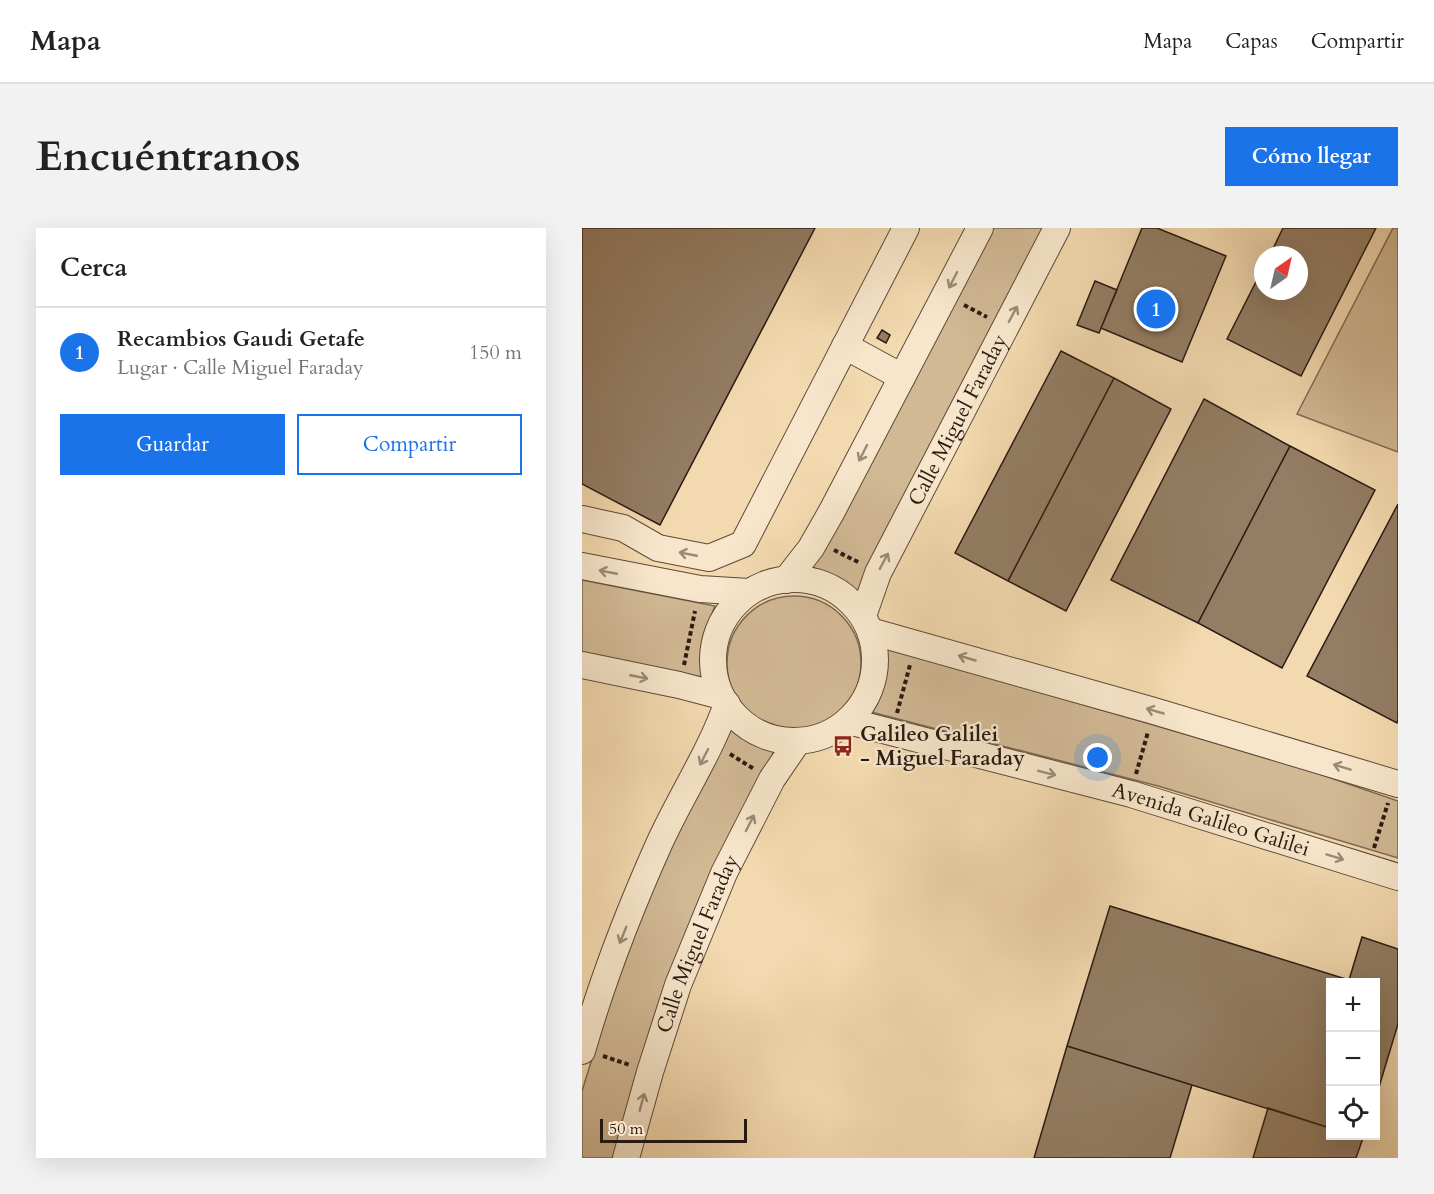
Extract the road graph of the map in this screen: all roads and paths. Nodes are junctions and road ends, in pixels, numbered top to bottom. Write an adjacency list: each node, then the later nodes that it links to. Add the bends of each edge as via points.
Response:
1 (906, 228): 6 (street)
2 (980, 228): 4 (street, one-way to 4)
3 (1057, 228): 5 (street, Calle Miguel Faraday, one-way to 3)
4 (945, 294): 5 (path); 7 (street)
5 (1006, 327): 11 (street, Calle Miguel Faraday, one-way to 5)
6 (845, 346): 7 (street); 8 (street, one-way to 8, via 743,544 709,558 658,548 623,528)
7 (902, 377): 9 (street, one-way to 9)
8 (582, 519)
9 (815, 540): 11 (path); 12 (street)
10 (582, 566): 13 (street, one-way to 10)
11 (878, 573): 15 (street, Calle Miguel Faraday)
12 (786, 580): 14 (street, via 773,581); 15 (street, via 822,584 843,595)
13 (700, 590): 14 (street); 18 (path)
14 (749, 592): 19 (street, via 726,616 715,640 713,667)
15 (866, 623): 16 (street); 21 (street, via 876,654 874,677 864,702)
16 (915, 644): 20 (street, one-way to 16); 22 (path)
17 (582, 665): 18 (street, one-way to 18)
18 (679, 685): 19 (street)
19 (724, 700): 23 (street, via 738,718 757,732); 24 (street)
20 (1154, 711): 26 (street, one-way to 20); 27 (path)
21 (848, 722): 22 (street, Avenida Galileo Galilei); 23 (street, via 821,737)
22 (892, 733): 27 (street, Avenida Galileo Galilei, one-way to 27)
23 (798, 741): 25 (street, Calle Miguel Faraday)
24 (711, 743): 25 (path); 30 (street, one-way to 30, via 659,844 611,963)
25 (772, 779): 32 (street, Calle Miguel Faraday, one-way to 25, via 678,985 711,904)
26 (1396, 783): 28 (path)
27 (1131, 794): 28 (street, Avenida Galileo Galilei, one-way to 28)
28 (1368, 867): 29 (street, Avenida Galileo Galilei)
29 (1398, 877)
30 (588, 992): 31 (street)
31 (582, 1050): 32 (path)
32 (650, 1072): 33 (street, Calle Miguel Faraday, one-way to 32)
33 (626, 1158)

